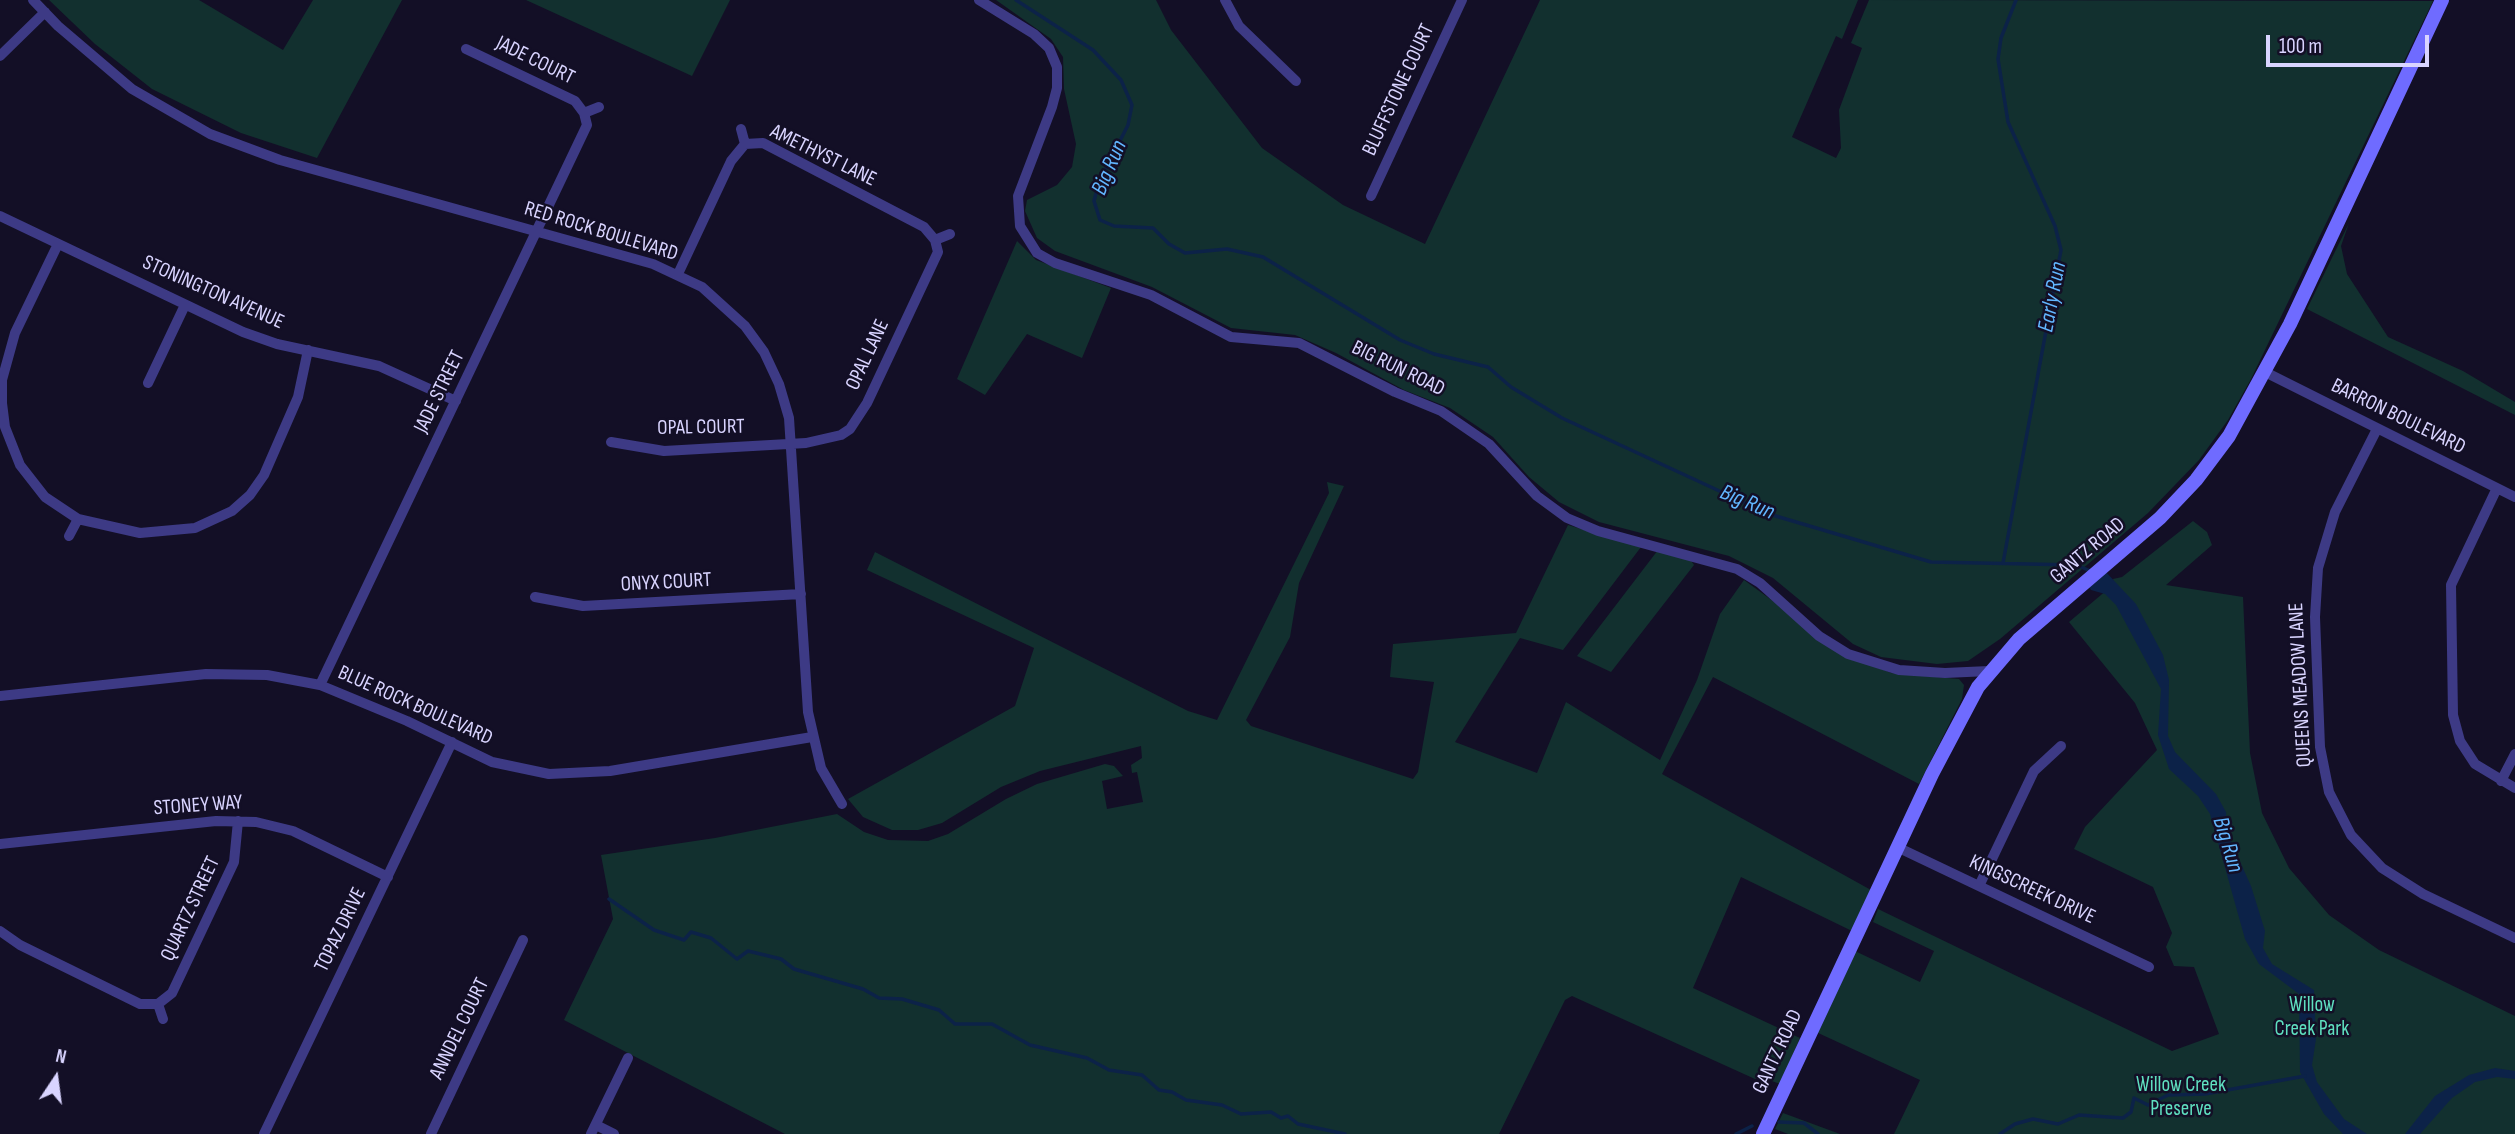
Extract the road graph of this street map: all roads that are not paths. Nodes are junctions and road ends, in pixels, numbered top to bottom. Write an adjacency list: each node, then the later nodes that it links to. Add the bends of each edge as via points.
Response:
1 (33, 0): 6 (street, RED ROCK BOULEVARD)
2 (979, 0): 35 (street, BIG RUN ROAD, via 1034,34 1049,48 1057,67 1052,107 1018,197 1020,226 1037,253 1133,287 1230,337 1300,343 1379,385 1441,411 1489,444 1531,490 1567,518 1598,531 1737,569 1848,654 1899,670)
3 (1225, 0): 9 (street, via 1239,26)
4 (2442, 0): 23 (main road, GANTZ ROAD)
5 (1460, 1): 14 (street, BLUFFSTONE COURT)
6 (45, 12): 8 (street); 16 (street, RED ROCK BOULEVARD, via 132,89 210,134 280,160)
7 (466, 50): 11 (street, JADE COURT, via 575,102)
8 (0, 56)
9 (1296, 81)
10 (599, 107): 11 (street)
11 (584, 113): 16 (street, JADE STREET, via 587,125)
12 (741, 129): 13 (street)
13 (745, 144): 18 (street, AMETHYST LANE, via 763,143 924,227); 20 (street, AMETHYST LANE, via 731,161)
14 (1371, 196)
15 (0, 216): 19 (street, STONINGTON AVENUE)
16 (538, 232): 20 (street, RED ROCK BOULEVARD); 25 (street, JADE STREET)
17 (950, 234): 18 (street)
18 (935, 240): 28 (street, OPAL LANE, via 938,252 857,421 841,435)
19 (58, 244): 21 (street, STONINGTON AVENUE); 31 (street, via 11,345 2,380 2,403 5,427 20,465 45,497)
20 (678, 274): 28 (street, RED ROCK BOULEVARD, via 723,303 764,352 779,384)
21 (185, 305): 22 (street, STONINGTON AVENUE, via 243,332); 24 (street)
22 (308, 350): 25 (street, STONINGTON AVENUE, via 379,366); 31 (street, via 298,397 264,475 232,511 195,528 140,533)
23 (2265, 372): 26 (street, BARRON BOULEVARD); 35 (main road, GANTZ ROAD, via 2229,436 2196,480 2160,518)
24 (148, 383)
25 (457, 401): 36 (street, JADE STREET)
26 (2377, 429): 29 (street, BARRON BOULEVARD); 51 (street, QUEENS MEADOW LANE, via 2336,512 2318,568 2319,734 2329,792 2351,835 2382,868 2423,894)
27 (611, 442): 28 (street, OPAL COURT, via 664,451)
28 (792, 444): 33 (street, RED ROCK BOULEVARD)
29 (2497, 488): 30 (street, BARRON BOULEVARD); 42 (street, via 2457,569 2449,597 2455,728 2475,764)
30 (2515, 496)
31 (78, 519): 32 (street)
32 (69, 536)
33 (801, 594): 34 (street, ONYX COURT, via 583,606); 38 (street, RED ROCK BOULEVARD)
34 (535, 597)
35 (1989, 671): 47 (main road, GANTZ ROAD, via 1950,738)
36 (320, 685): 37 (street, BLUE ROCK BOULEVARD, via 267,674 226,673); 39 (street, BLUE ROCK BOULEVARD)
37 (0, 696)
38 (812, 737): 39 (street, BLUE ROCK BOULEVARD, via 579,775 521,770); 44 (street, RED ROCK BOULEVARD, via 821,768)
39 (452, 742): 48 (street, TOPAZ DRIVE)
40 (2061, 746): 49 (street, via 2034,771)
41 (2515, 754): 42 (street)
42 (2501, 781): 43 (street)
43 (2515, 788)
44 (842, 804)
45 (238, 821): 46 (street, STONEY WAY); 48 (street, STONEY WAY, via 293,831); 54 (street, QUARTZ STREET, via 234,862 172,993)
46 (0, 844)
47 (1897, 847): 49 (street, KINGSCREEK DRIVE); 61 (main road, GANTZ ROAD)
48 (388, 877): 58 (street, TOPAZ DRIVE)
49 (1979, 886): 53 (street, KINGSCREEK DRIVE)
50 (0, 931): 54 (street, via 140,1003)
51 (2515, 938)
52 (523, 940): 59 (street, ANNDEL COURT)
53 (2150, 967)
54 (158, 1004): 55 (street)
55 (163, 1019)
56 (628, 1058): 57 (street)
57 (594, 1129): 60 (street)
58 (264, 1134)
59 (431, 1134)
60 (614, 1134)
61 (1763, 1134)

